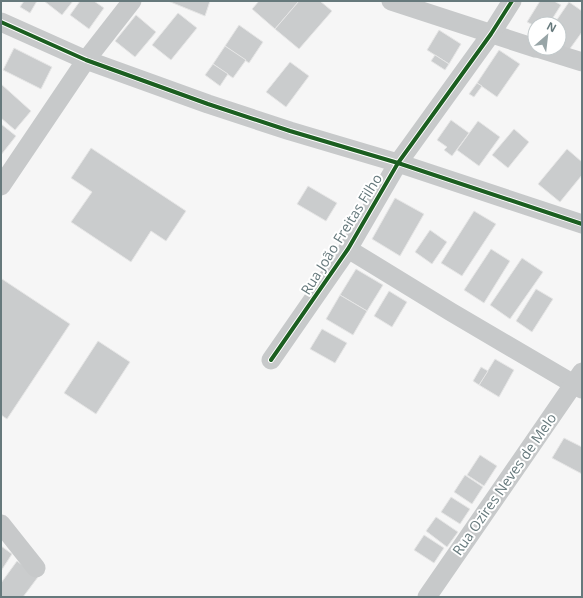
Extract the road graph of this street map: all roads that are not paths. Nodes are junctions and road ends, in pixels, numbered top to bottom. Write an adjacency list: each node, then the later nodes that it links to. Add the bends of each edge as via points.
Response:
1 (132, 1): 8 (street)
2 (391, 1): 5 (street)
3 (512, 1): 5 (street, Rua João Freitas Filho)
4 (1, 22): 8 (street)
5 (491, 34): 6 (street); 10 (street, Rua João Freitas Filho)
6 (527, 45)
7 (562, 56): 9 (street)
8 (86, 60): 10 (street, via 290,132); 11 (street)
9 (582, 62)
10 (398, 163): 12 (street); 13 (street, Rua João Freitas Filho)
11 (1, 186)
12 (582, 224)
13 (348, 249): 14 (street, Rua João Freitas Filho); 15 (street, via 451,312)
14 (271, 360)
15 (579, 382): 18 (street, Rua Ozires Neves de Melo)
16 (1, 524): 17 (street)
17 (36, 568)
18 (427, 597)

